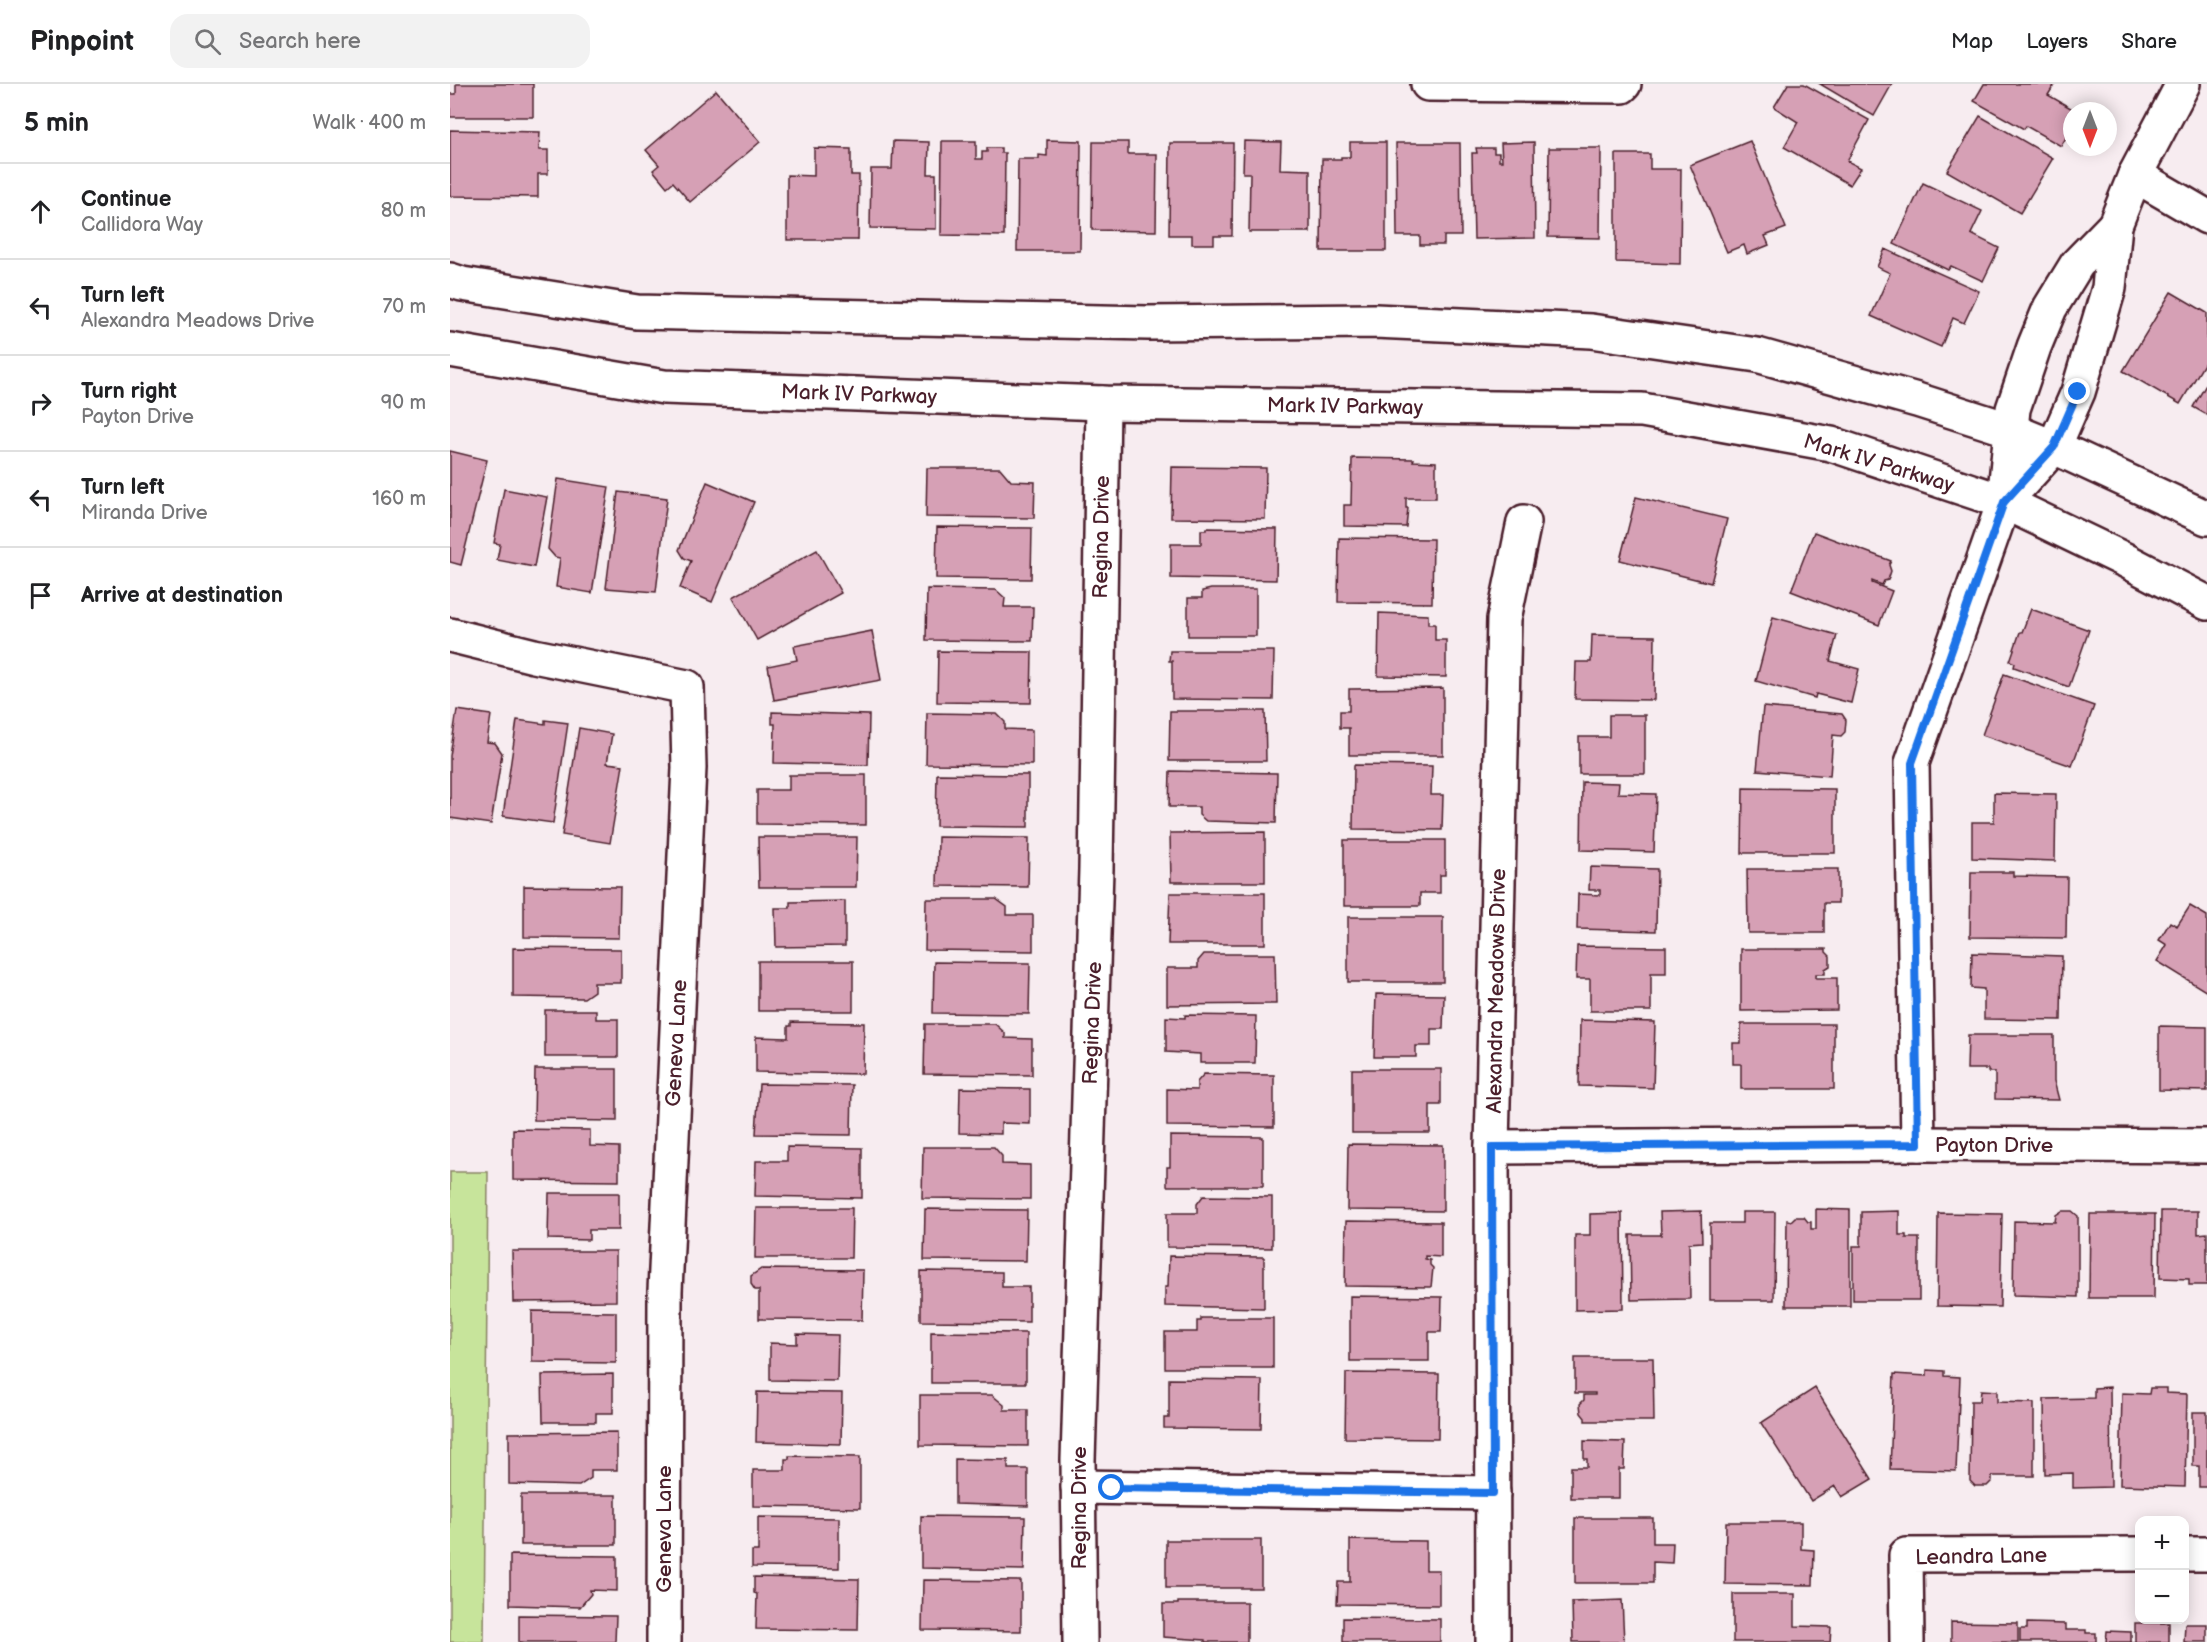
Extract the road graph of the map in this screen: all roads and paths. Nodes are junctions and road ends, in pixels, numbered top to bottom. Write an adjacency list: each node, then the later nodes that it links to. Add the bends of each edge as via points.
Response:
1 (1428, 84): 2 (street)
2 (1624, 84)
3 (2183, 84): 4 (street)
4 (2135, 175): 5 (street); 6 (street)
5 (2207, 217)
6 (2115, 225): 10 (street, via 2077,264 2050,308 2013,409); 11 (street, via 2109,288 2078,392)
7 (450, 280): 10 (street, via 637,312 1148,322 1375,321 1591,331 1757,355)
8 (450, 350): 9 (street, Mark IV Parkway, via 664,387)
9 (1103, 403): 12 (street, Mark IV Parkway, via 1642,410 1831,444); 20 (street, Regina Drive, via 1096,868)
10 (2011, 430): 11 (street); 12 (street)
11 (2054, 447): 12 (street); 13 (street)
12 (2004, 502): 15 (street, Mark IV Parkway); 17 (street, via 1912,763)
13 (2207, 518)
14 (1524, 522): 19 (street, Alexandra Meadows Drive, via 1504,619)
15 (2207, 603)
16 (450, 635): 25 (street, Geneva Lane, via 687,687 689,768 665,1291)
17 (1918, 1144): 18 (street, Payton Drive); 19 (street, Payton Drive)
18 (2207, 1146)
19 (1492, 1147): 21 (street, Alexandra Meadows Drive)
20 (1078, 1487): 21 (street); 26 (street, Regina Drive)
21 (1493, 1493): 27 (street, Alexandra Meadows Drive)
22 (2135, 1554): 28 (street, Leandra Lane, via 1906,1555)
23 (2189, 1554): 24 (street)
24 (2207, 1554)
25 (664, 1642)
26 (1080, 1642)
27 (1493, 1642)
28 (1907, 1642)

